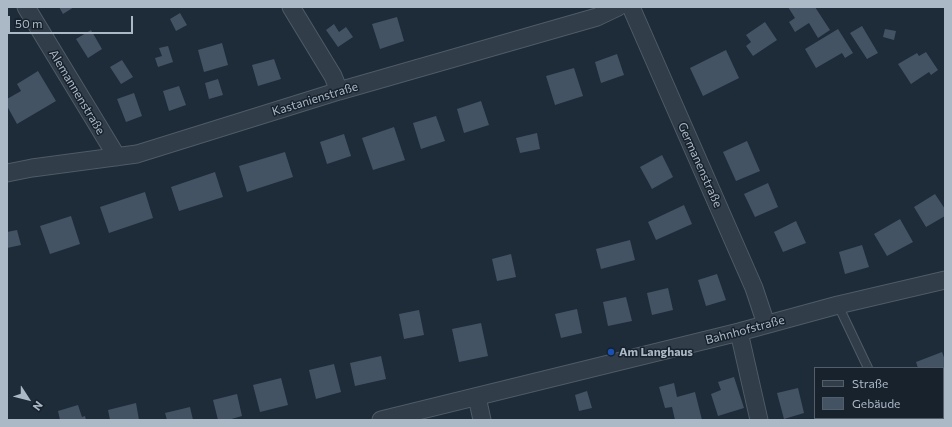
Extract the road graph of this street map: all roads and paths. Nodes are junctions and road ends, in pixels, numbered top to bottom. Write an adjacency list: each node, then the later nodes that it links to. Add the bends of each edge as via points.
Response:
1 (26, 7): 6 (street, Alemannenstraße)
2 (291, 7): 5 (street, via 333,76)
3 (618, 7): 5 (street, Kastanienstraße, via 598,17)
4 (631, 7): 10 (street, Germanenstraße, via 754,288)
5 (339, 91): 6 (street, Kastanienstraße, via 137,154)
6 (116, 157): 7 (street, Kastanienstraße)
7 (7, 173)
8 (945, 280): 9 (street, Bahnhofstraße)
9 (838, 305): 10 (street, Bahnhofstraße); 12 (lane)
10 (766, 324): 11 (street, Bahnhofstraße)
11 (739, 332): 13 (street, Bahnhofstraße); 16 (street)
12 (868, 367)
13 (477, 397): 14 (street, Bahnhofstraße); 15 (street)
14 (381, 420)
15 (482, 420)
16 (759, 420)

